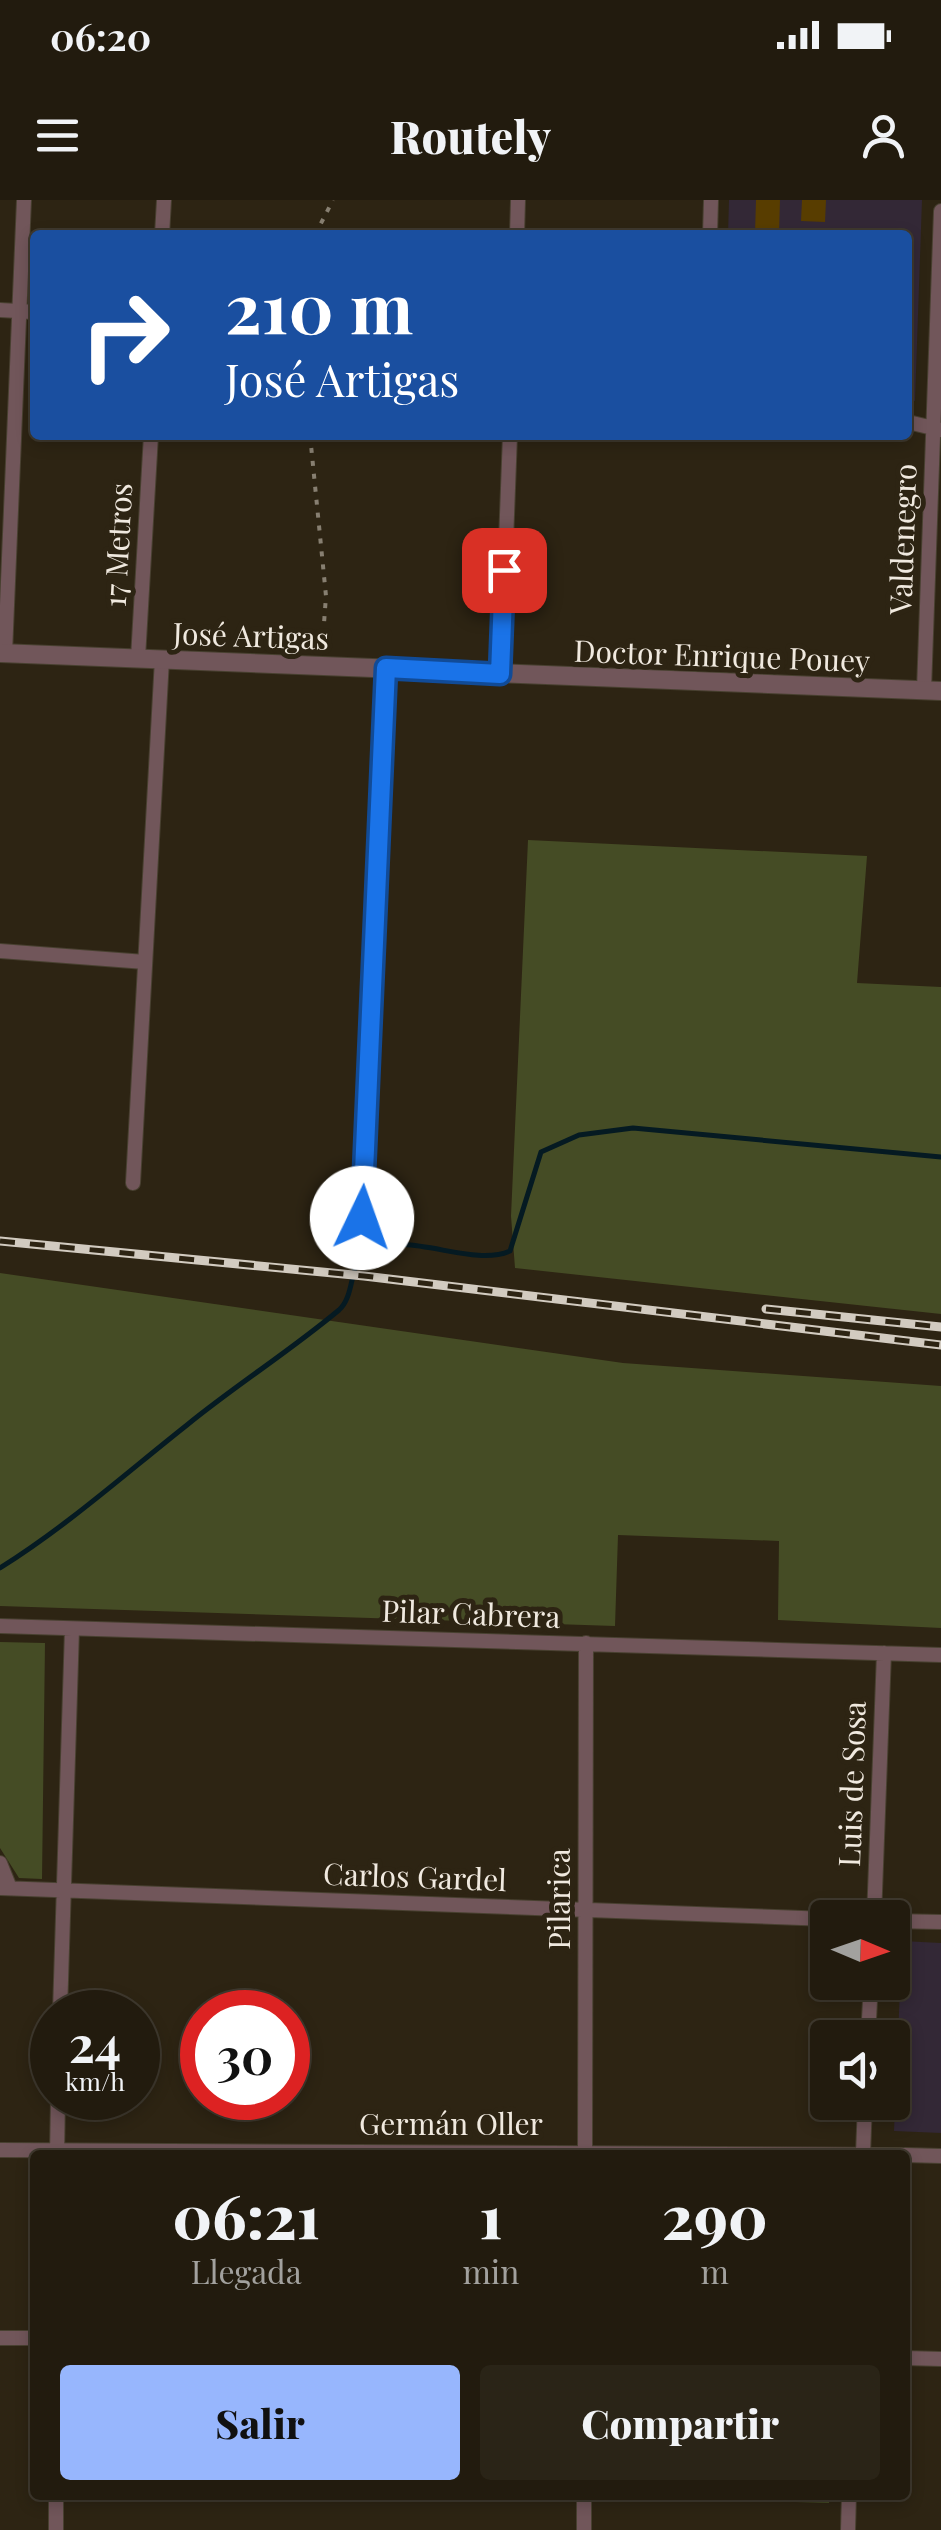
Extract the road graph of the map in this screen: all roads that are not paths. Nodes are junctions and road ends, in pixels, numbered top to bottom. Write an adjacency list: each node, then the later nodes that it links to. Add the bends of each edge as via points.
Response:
1 (24, 200): 11 (street)
2 (164, 200): 6 (street)
3 (518, 200): 7 (street)
4 (711, 200): 8 (street)
5 (941, 211): 9 (street, Valdenegro)
6 (162, 230)
7 (517, 230)
8 (710, 230)
9 (940, 234): 14 (street, Valdenegro)
10 (0, 310): 11 (street)
11 (18, 311): 12 (street); 17 (street)
12 (30, 312)
13 (912, 423): 14 (street)
14 (938, 429): 22 (street, Valdenegro)
15 (152, 440): 18 (street, 17 Metros)
16 (510, 440): 21 (street)
17 (3, 653): 18 (street, José Artigas)
18 (138, 658): 19 (street, José Artigas)
19 (162, 659): 20 (street, José Artigas); 24 (street)
20 (386, 668): 21 (street, José Artigas); 26 (street)
21 (500, 674): 22 (street, Doctor Enrique Pouey)
22 (932, 690)
23 (0, 950): 24 (street)
24 (145, 962): 25 (street)
25 (132, 1183)
26 (362, 1218)
27 (0, 1626): 28 (street, Pilar Cabrera)
28 (72, 1629): 29 (street, Pilar Cabrera); 34 (street)
29 (586, 1644): 30 (street, Pilar Cabrera); 36 (street, Pilarica)
30 (884, 1652): 31 (street, Pilar Cabrera); 35 (street, Luis de Sosa)
31 (941, 1655)
32 (0, 1863): 33 (street)
33 (5, 1888): 34 (street, Carlos Gardel)
34 (63, 1889): 36 (street, Carlos Gardel); 40 (street)
35 (875, 1900)
36 (586, 1910): 37 (street, Carlos Gardel); 45 (street, Pilarica)
37 (810, 1918)
38 (910, 1921): 39 (street)
39 (941, 1922)
40 (61, 1990)
41 (57, 2120): 44 (street)
42 (864, 2120): 46 (street)
43 (0, 2150): 47 (street, Germán Oller)
44 (56, 2150)
45 (584, 2150)
46 (863, 2150)
47 (30, 2152)
48 (910, 2155): 49 (street, Germán Oller)
49 (941, 2156)
50 (0, 2338): 51 (street)
51 (30, 2338)
52 (910, 2358): 53 (street)
53 (941, 2359)
54 (56, 2500): 57 (street)
55 (584, 2500): 58 (street)
56 (849, 2500): 59 (street)
57 (56, 2530)
58 (584, 2530)
59 (848, 2530)

